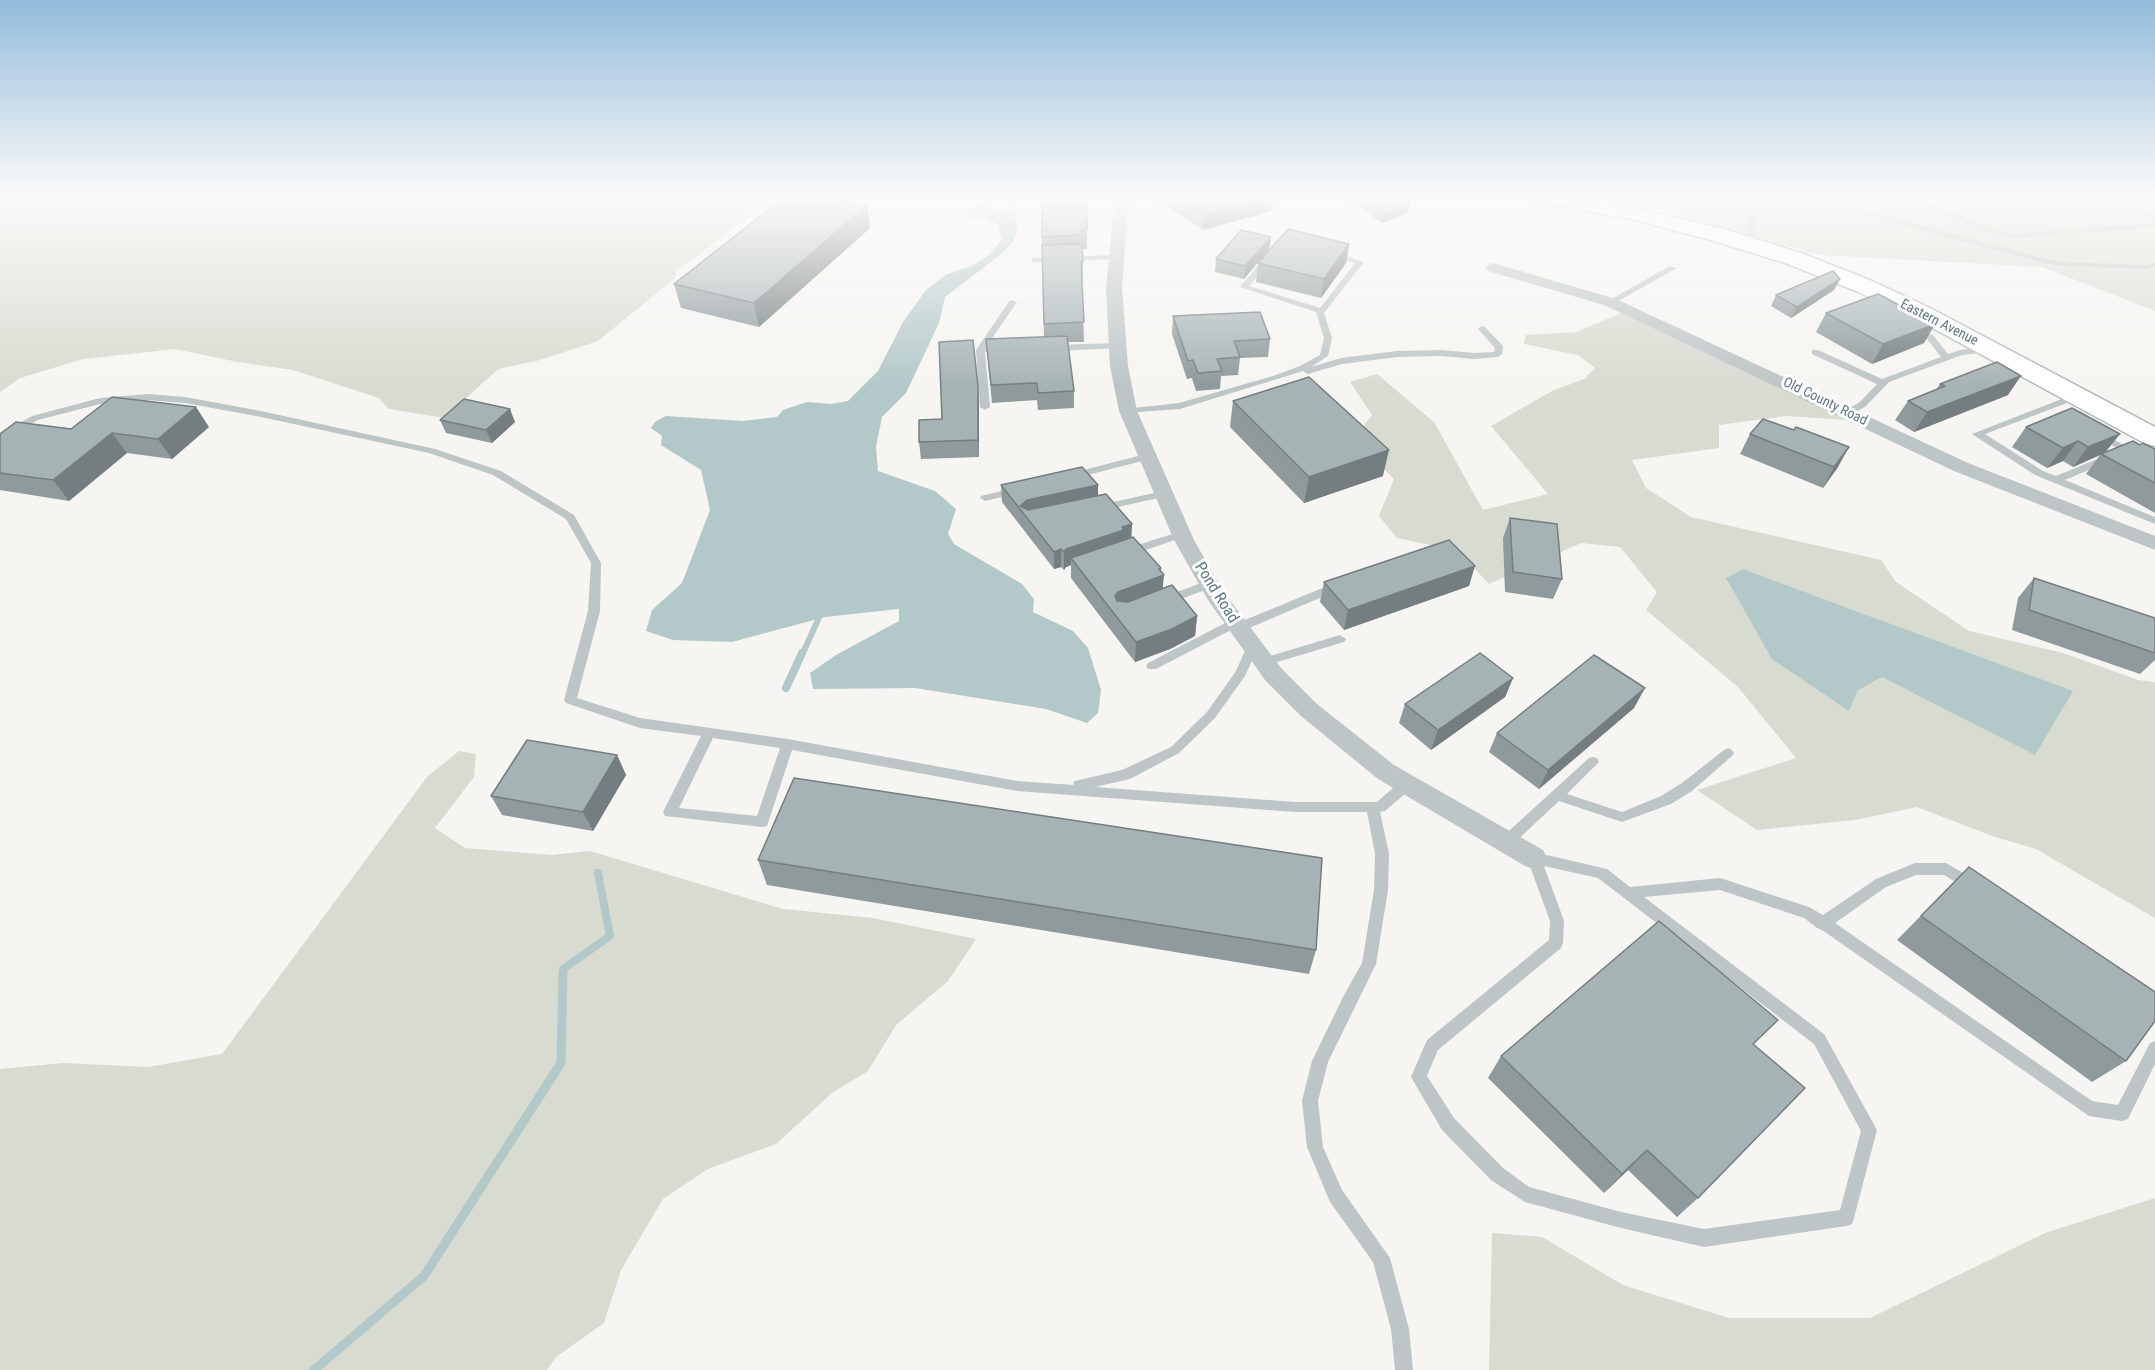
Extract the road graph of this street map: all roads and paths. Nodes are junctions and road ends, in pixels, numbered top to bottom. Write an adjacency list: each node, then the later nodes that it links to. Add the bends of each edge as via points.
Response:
1 (1063, 259): 7 (lane)
2 (1115, 259): 16 (street, Pond Road)
3 (1268, 259): 13 (lane, via 1244,286)
4 (1349, 259): 13 (lane, via 1360,262)
5 (1794, 259): 19 (main road, Eastern Avenue, via 1864,286)
6 (2037, 259): 8 (lane, via 2063,264)
7 (1034, 260)
8 (2152, 267)
9 (1493, 268): 12 (street, Old County Road)
10 (1673, 268): 12 (lane)
11 (1013, 302): 20 (lane)
12 (1610, 302): 29 (street, Old County Road)
13 (1321, 311): 23 (lane, via 1328,338 1324,356)
14 (1910, 326): 22 (lane, via 1930,337)
15 (1482, 329): 23 (lane, via 1500,348 1498,354 1397,354 1341,361)
16 (1118, 346): 17 (lane); 28 (street, Pond Road)
17 (1037, 348)
18 (1014, 349): 20 (lane)
19 (1989, 349): 22 (lane); 26 (main road, Eastern Avenue)
20 (980, 350): 27 (lane)
21 (1815, 352): 25 (lane)
22 (1946, 358): 25 (lane)
23 (1299, 372): 24 (lane); 28 (lane, via 1180,406)
24 (1309, 381)
25 (1882, 383): 29 (lane, via 1863,404)
26 (2077, 396): 32 (main road, Eastern Avenue); 37 (lane, via 2054,410 1977,434)
27 (986, 408)
28 (1128, 411): 34 (street, Pond Road)
29 (1848, 413): 44 (street, Old County Road, via 1961,467)
30 (2088, 428): 33 (lane)
31 (0, 438): 53 (lane, via 34,418 100,401 148,397 261,414 369,437 497,473 570,518 596,563 594,611 570,700 640,723)
32 (2155, 438)
33 (2127, 450): 35 (lane); 37 (lane)
34 (1146, 457): 36 (lane); 39 (street, Pond Road)
35 (2155, 465)
36 (1065, 477)
37 (2056, 480): 42 (lane)
38 (1031, 486): 40 (lane)
39 (1163, 494): 41 (lane); 43 (street, Pond Road)
40 (985, 498)
41 (1084, 511)
42 (2155, 521)
43 (1182, 534): 45 (lane); 47 (street, Pond Road)
44 (2155, 543)
45 (1115, 557)
46 (1352, 581): 49 (lane)
47 (1209, 584): 48 (lane); 49 (street, Pond Road)
48 (1155, 604)
49 (1237, 626): 51 (street, Pond Road); 52 (lane)
50 (1340, 639): 51 (lane)
51 (1258, 655): 57 (street, Pond Road, via 1309,710 1386,772); 58 (lane, via 1211,715 1175,750 1125,775)
52 (1152, 666)
53 (710, 733): 54 (lane); 54 (lane, via 670,812 762,822)
54 (788, 744): 58 (lane, via 1017,786)
55 (1728, 753): 59 (lane, via 1666,800 1622,818)
56 (1593, 762): 59 (lane)
57 (1407, 784): 60 (lane, via 1380,807); 61 (street, Pond Road)
58 (1063, 788): 60 (lane, via 1295,807)
59 (1556, 795): 61 (lane)
60 (1372, 807): 67 (lane, via 1382,872 1369,964 1320,1061 1310,1101 1315,1147 1336,1196 1381,1258 1400,1329)
61 (1506, 842): 62 (street, Pond Road)
62 (1534, 858): 63 (lane, via 1602,873); 63 (lane, via 1557,921 1556,943 1432,1045 1419,1077 1448,1124 1497,1174 1525,1194 1621,1220 1704,1238 1846,1218 1869,1130 1819,1039)
63 (1628, 893): 65 (lane, via 1720,884 1809,913)
64 (1985, 893): 65 (lane, via 1946,869 1915,869 1881,883)
65 (1822, 924): 66 (lane, via 2089,1108 2122,1113)
66 (2155, 1048)
67 (1404, 1370)

